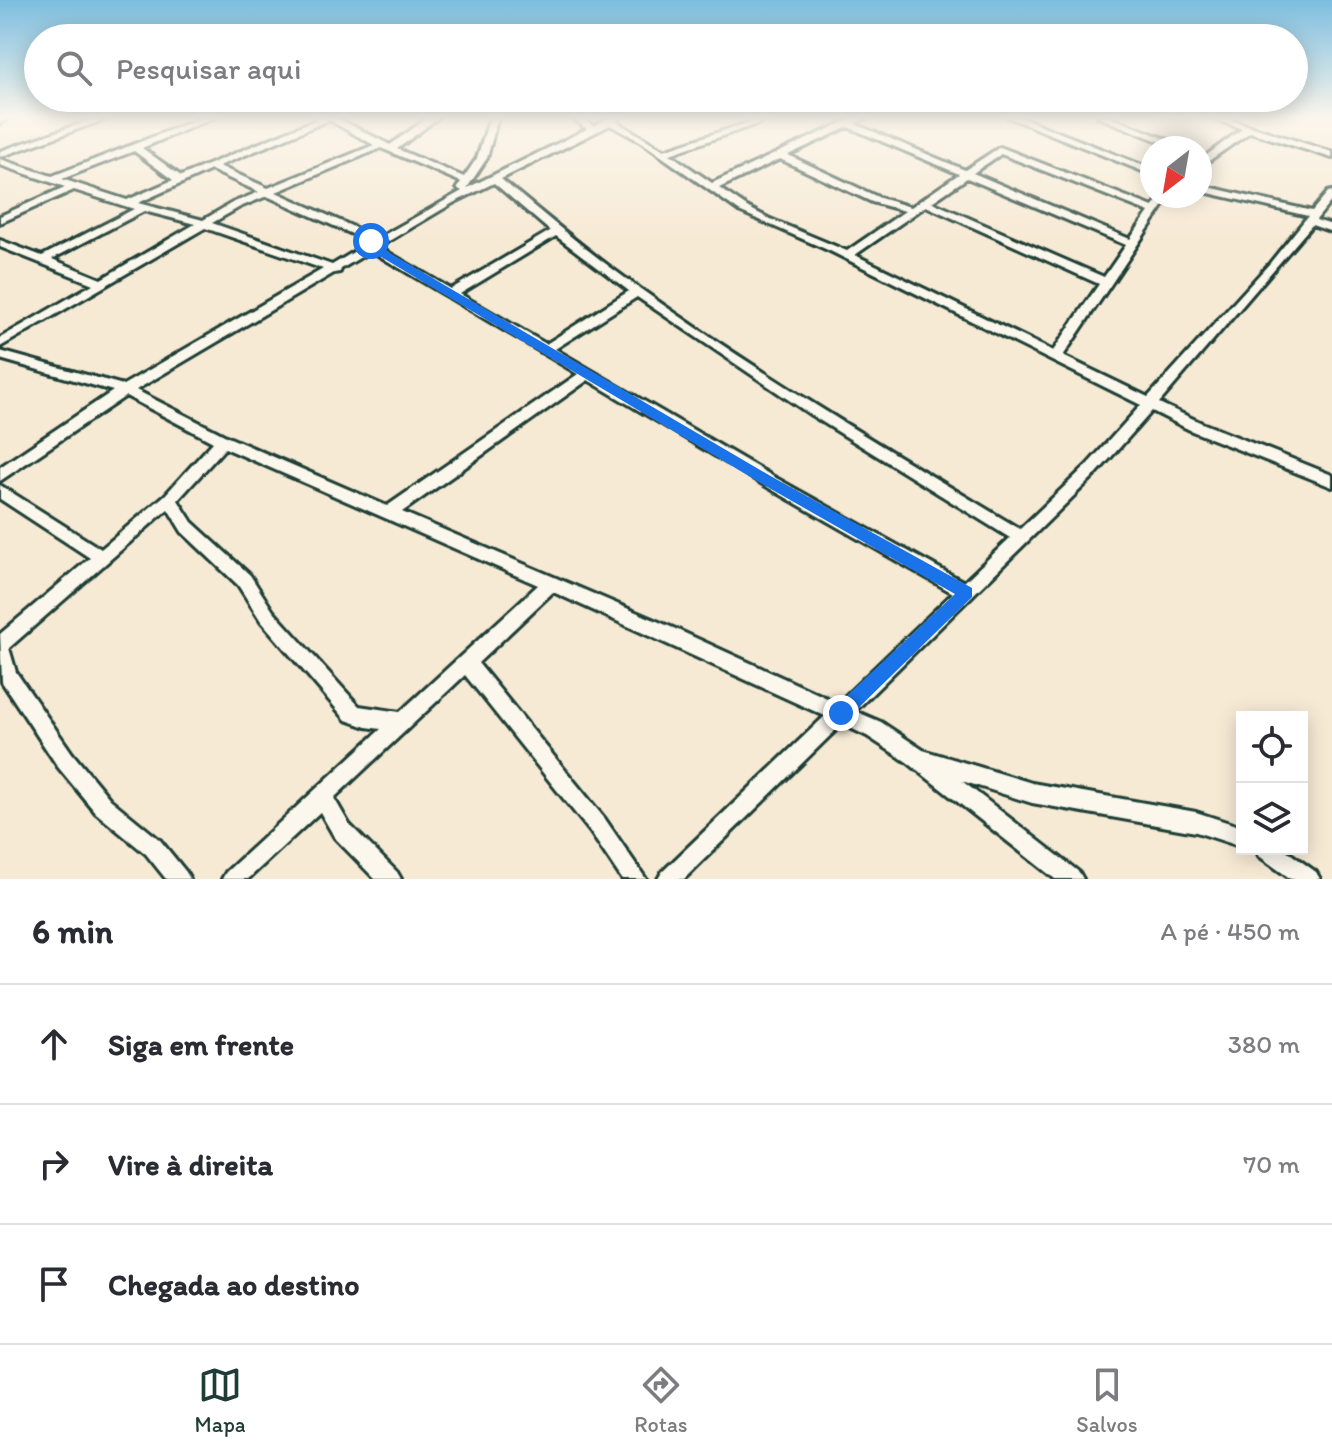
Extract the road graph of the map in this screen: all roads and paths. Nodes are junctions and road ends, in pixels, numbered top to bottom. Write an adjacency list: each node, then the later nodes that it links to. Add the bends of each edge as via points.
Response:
1 (105, 158): 21 (street)
2 (150, 158): 19 (street)
3 (230, 158): 16 (street)
4 (358, 158): 26 (street)
5 (412, 158): 22 (street)
6 (482, 158): 22 (street)
7 (536, 158): 20 (street)
8 (670, 158): 24 (street)
9 (777, 158): 24 (street)
10 (785, 158): 33 (street, via 876,200)
11 (926, 158): 18 (street)
12 (987, 158): 18 (street)
13 (1024, 158): 34 (street)
14 (1116, 158): 17 (street)
15 (0, 162): 21 (street)
16 (211, 166): 19 (street); 26 (street)
17 (1140, 167)
18 (965, 175): 29 (street); 41 (street)
19 (178, 179): 30 (street)
20 (495, 179): 28 (street); 39 (street)
21 (51, 180): 23 (street)
22 (468, 182): 28 (street)
23 (72, 187): 30 (street); 36 (street)
24 (712, 187): 43 (street, via 764,220)
25 (1212, 191): 35 (street)
26 (268, 193): 37 (street); 42 (street, via 365,236)
27 (1332, 194): 35 (street)
28 (449, 201): 42 (street)
29 (927, 203): 33 (street); 47 (street)
30 (128, 204): 31 (street)
31 (143, 208): 37 (street); 44 (street)
32 (1156, 208): 34 (street)
33 (915, 211): 43 (street)
34 (1154, 211): 41 (street)
35 (1312, 218): 38 (street); 56 (street)
36 (0, 220)
37 (202, 223): 45 (street); 46 (street)
38 (1332, 229)
39 (555, 232): 48 (street); 49 (street)
40 (0, 243): 44 (street)
41 (1131, 243): 47 (street)
42 (372, 247): 45 (street); 48 (street)
43 (847, 256): 53 (street)
44 (44, 259): 46 (street)
45 (336, 270): 55 (street)
46 (101, 283): 50 (street)
47 (1107, 283): 53 (street)
48 (452, 293): 51 (street)
49 (635, 293): 51 (street); 63 (street)
50 (0, 343)
51 (547, 349): 54 (street)
52 (0, 355): 55 (street)
53 (1056, 356): 56 (street)
54 (589, 373): 62 (street); 66 (street)
55 (125, 390): 57 (street); 58 (street)
56 (1148, 404): 59 (street); 63 (street, via 1092,469)
57 (223, 441): 61 (street); 62 (street)
58 (0, 475)
59 (1332, 481)
60 (0, 491): 64 (street)
61 (170, 499): 64 (street); 70 (street, via 187,527 244,580 267,616 353,713)
62 (390, 512): 65 (street)
63 (1019, 536): 66 (street)
64 (102, 558): 67 (street)
65 (551, 584): 68 (street); 69 (street)
66 (967, 592): 69 (street)
67 (0, 645): 75 (street, via 8,676 65,760 103,806 153,847)
68 (467, 664): 70 (street); 78 (street)
69 (841, 713): 71 (street); 79 (street)
70 (404, 722): 72 (street)
71 (914, 755): 73 (street, via 1032,793 1196,822); 80 (street)
72 (322, 797): 76 (street); 77 (street, via 342,831)
73 (1236, 835)
74 (1275, 855): 81 (street)
75 (179, 879)
76 (233, 879)
77 (390, 879)
78 (635, 879)
79 (669, 879)
80 (1072, 879)
81 (1309, 879)

